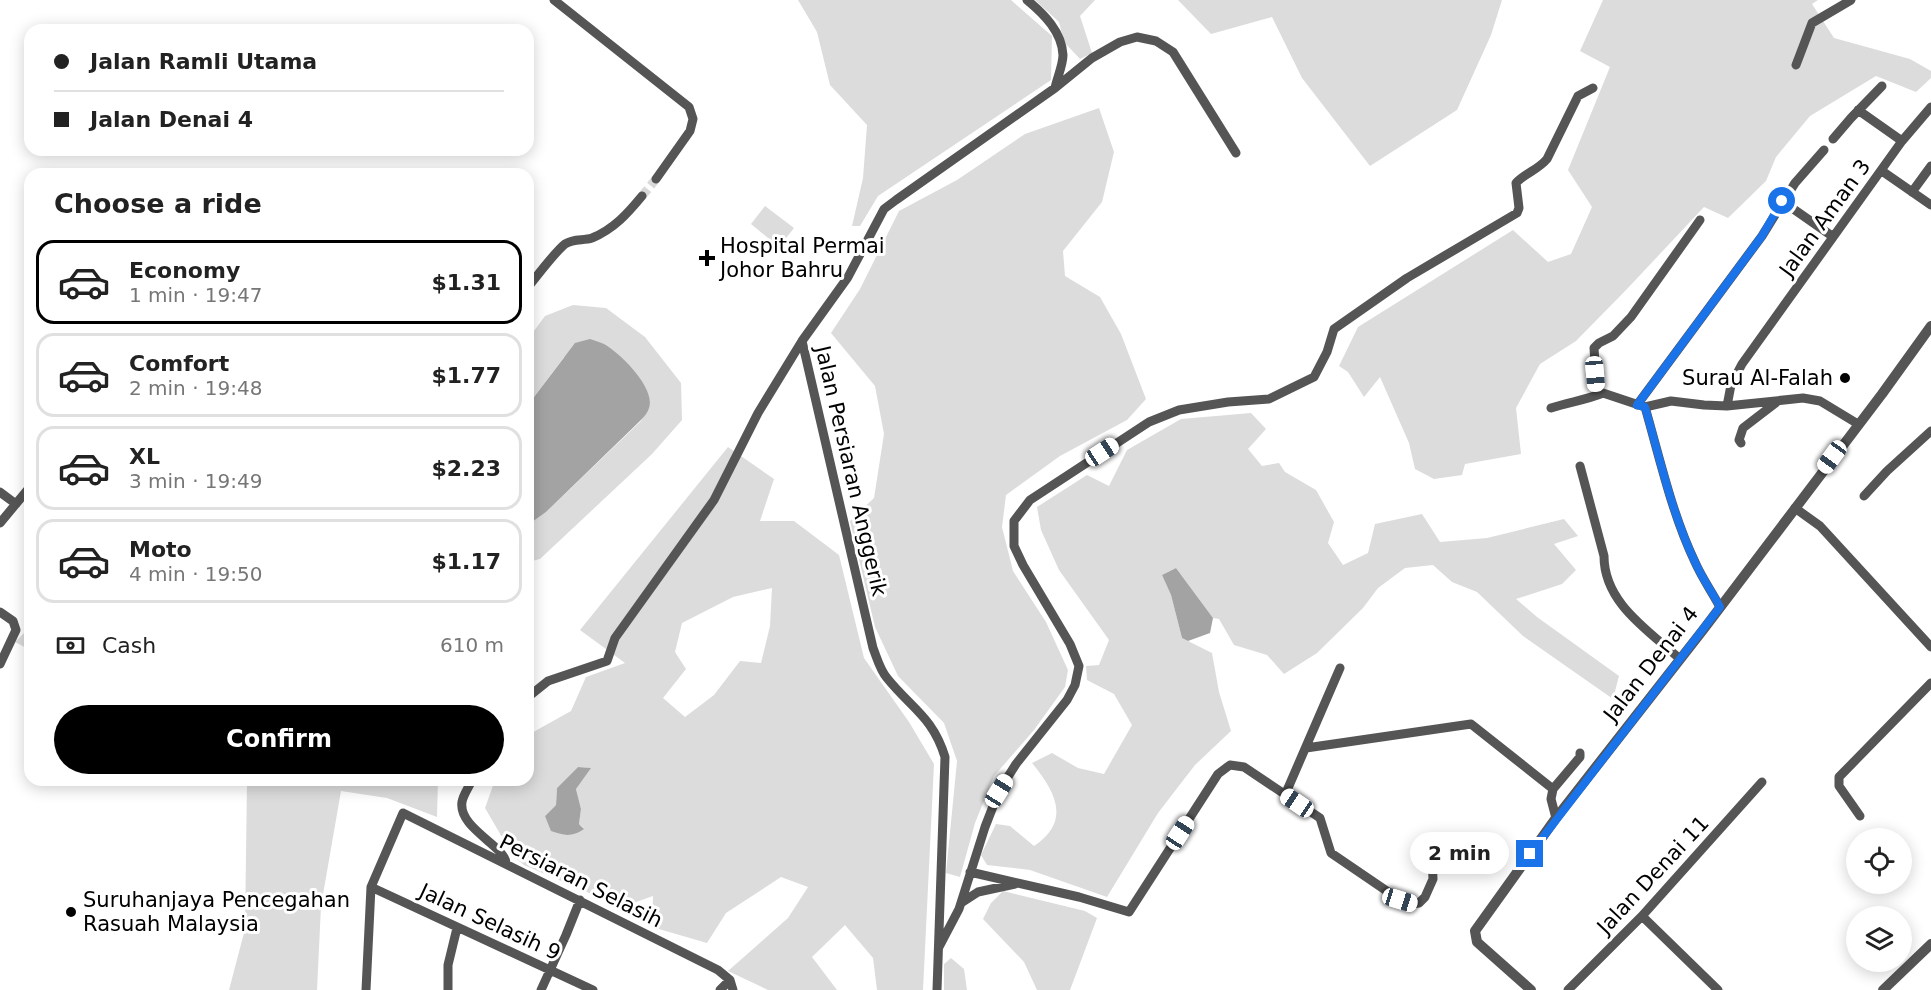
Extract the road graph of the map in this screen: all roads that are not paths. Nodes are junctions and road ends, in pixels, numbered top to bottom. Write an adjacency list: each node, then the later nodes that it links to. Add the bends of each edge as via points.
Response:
1 (554, 0): 16 (street, via 689,107 693,119 690,131)
2 (1027, 0): 6 (street, via 1056,31 1063,56)
3 (1851, 0): 4 (street, via 1812,23)
4 (1796, 65)
5 (1882, 86): 9 (street)
6 (1055, 88): 13 (street, Jalan Persiaran Anggerik, via 1092,58 1120,42 1137,37 1156,41 1173,52); 25 (street, Jalan Persiaran Anggerik, via 884,209 848,277)
7 (1593, 88): 59 (street, via 1578,96 1547,159 1516,183 1516,213 1407,278 1334,329 1314,376 1269,399 1179,410 1149,422 1030,500 1014,521 1014,546 1070,644 1077,675 1067,700 999,791)
8 (1931, 106): 11 (street, Jalan Aman 3)
9 (1858, 110): 10 (street); 11 (street)
10 (1833, 139)
11 (1902, 141): 15 (street, Jalan Aman 3)
12 (1824, 150): 19 (street)
13 (1236, 153)
14 (1931, 166): 17 (street)
15 (1882, 171): 17 (street); 22 (street, Jalan Aman 3)
16 (656, 179)
17 (1912, 192): 20 (street)
18 (642, 196): 23 (street, via 623,219 605,232 565,244)
19 (1782, 201): 22 (street); 28 (street, via 1762,236)
20 (1931, 205)
21 (1700, 220): 26 (street, via 1631,317 1613,336 1594,348)
22 (1832, 236): 29 (street, Jalan Aman 3, via 1732,382)
23 (534, 280)
24 (1931, 326): 31 (street, Jalan Denai 4)
25 (802, 341): 48 (street, via 758,413 714,500 615,638 606,661 548,681); 67 (street, Jalan Persiaran Anggerik, via 873,648 885,676 931,724 945,757)
26 (1597, 395): 28 (street, via 1609,393); 30 (street)
27 (1780, 399): 29 (street); 31 (street, via 1820,401); 33 (street, via 1743,428 1739,440)
28 (1641, 406): 29 (street, via 1671,401); 41 (street, via 1688,546)
29 (1727, 406)
30 (1551, 408)
31 (1858, 424): 39 (street, Jalan Denai 4)
32 (1931, 431): 37 (street)
33 (1742, 443)
34 (1580, 466): 44 (street, via 1607,582 1627,612)
35 (0, 492): 38 (street)
36 (24, 494): 38 (street)
37 (1864, 496)
38 (16, 504): 40 (street)
39 (1795, 508): 41 (street, Jalan Denai 4); 43 (street, via 1820,526)
40 (0, 523)
41 (1720, 607): 44 (street, Jalan Denai 4)
42 (0, 612): 45 (street, via 13,621 16,630)
43 (1931, 647)
44 (1680, 659): 56 (street, Jalan Denai 4)
45 (0, 664)
46 (1341, 668): 49 (street)
47 (1931, 683): 55 (street, via 1839,777 1839,786)
48 (534, 692)
49 (1306, 748): 53 (street, via 1471,724); 54 (street)
50 (1581, 753): 53 (street)
51 (1762, 782): 64 (street, Jalan Denai 11)
52 (469, 786): 58 (street, via 462,803 467,820 503,855)
53 (1553, 789): 56 (street, via 1551,799)
54 (1285, 795): 57 (street, via 1320,818 1328,848 1335,858 1400,900 1412,904 1425,897 1433,879); 60 (street, via 1244,767 1226,766 1129,912)
55 (1860, 816)
56 (1556, 818): 76 (street, Jalan Denai 4, via 1475,931 1478,942)
57 (1432, 858)
58 (506, 863): 61 (street, Persiaran Selasih, via 404,813); 62 (street, Persiaran Selasih)
59 (970, 872): 60 (street); 63 (street)
60 (1021, 884): 63 (street, via 978,892)
61 (371, 887): 65 (street, Jalan Selasih 9); 70 (street)
62 (580, 900): 68 (street); 69 (street, Persiaran Selasih, via 718,970)
63 (961, 903): 67 (street)
64 (1642, 916): 77 (street, Jalan Denai 11); 78 (street)
65 (457, 928): 68 (street, Jalan Selasih 9); 71 (street, via 448,965)
66 (1931, 944): 79 (street)
67 (938, 949): 75 (street, Jalan Persiaran Anggerik)
68 (551, 971): 72 (street); 73 (street, Jalan Selasih 9)
69 (732, 985): 74 (street)
70 (366, 990)
71 (448, 990)
72 (541, 990)
73 (593, 990)
74 (720, 990)
75 (937, 990)
76 (1531, 990)
77 (1568, 990)
78 (1718, 990)
79 (1883, 990)

